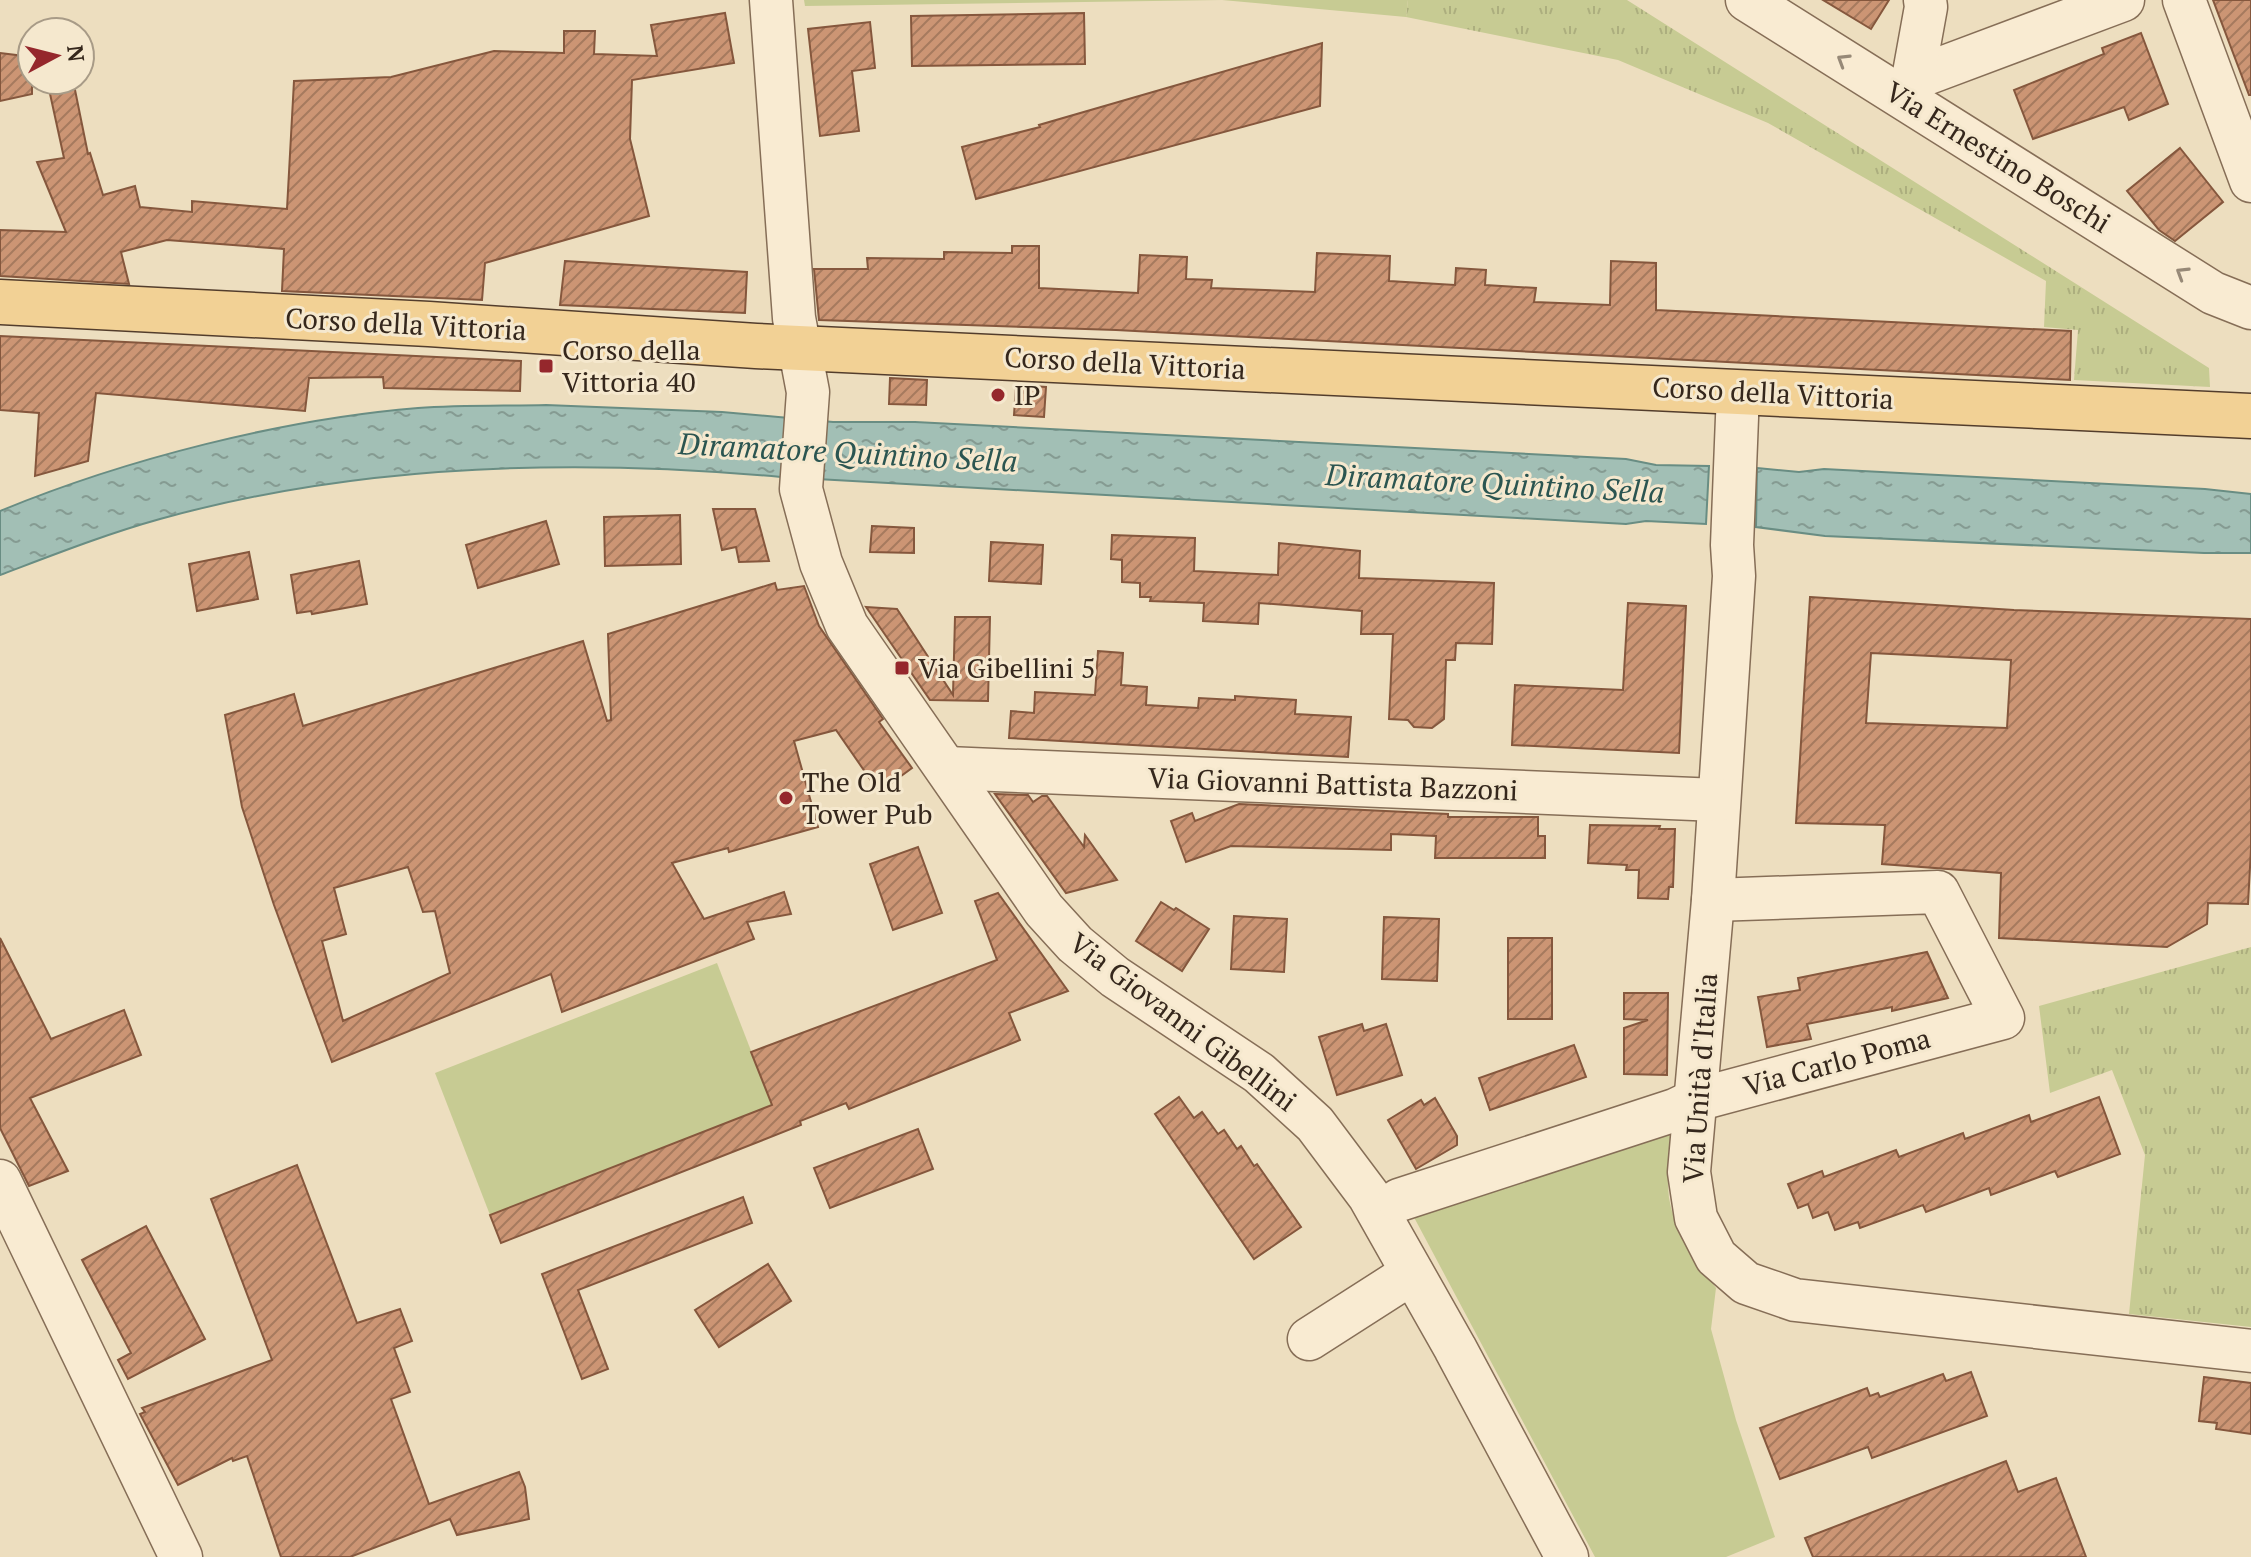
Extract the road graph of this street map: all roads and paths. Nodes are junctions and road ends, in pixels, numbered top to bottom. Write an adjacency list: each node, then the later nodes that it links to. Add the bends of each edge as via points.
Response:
1 (771, 0): 10 (street, Via Giovanni Gibellini)
2 (1747, 0): 6 (street, Via Ernestino Boschi, one-way to 2)
3 (1925, 0): 6 (street)
4 (2123, 0): 6 (street)
5 (2184, 0): 7 (street)
6 (1912, 89): 9 (street, Via Ernestino Boschi, one-way to 6, via 2213,293)
7 (2251, 181)
8 (0, 302): 10 (main road, Corso della Vittoria)
9 (2251, 308)
10 (800, 347): 11 (main road, Corso della Vittoria); 13 (street, Via Giovanni Gibellini, via 808,392 801,479 821,563 847,626)
11 (1738, 392): 12 (main road, Corso della Vittoria); 14 (street, Via Unità d'Italia, via 1734,576)
12 (2251, 416)
13 (947, 768): 14 (street, Via Giovanni Battista Bazzoni); 19 (street, Via Giovanni Gibellini, via 1044,910 1075,944 1115,977 1259,1073 1315,1124 1369,1196)
14 (1718, 800): 15 (street, Via Unità d'Italia)
15 (1713, 900): 16 (street, Via Unità d'Italia); 16 (street, Via Carlo Poma, via 1938,892 2003,1018)
16 (1696, 1100): 18 (street, Via Carlo Poma); 21 (street, Via Unità d'Italia, via 1689,1172 1696,1218 1716,1257 1746,1283 1795,1300)
17 (0, 1181): 22 (street)
18 (1399, 1200)
19 (1412, 1273): 20 (street); 23 (street, Via Giovanni Gibellini)
20 (1309, 1339)
21 (2251, 1351)
22 (181, 1557)
23 (1567, 1557)

